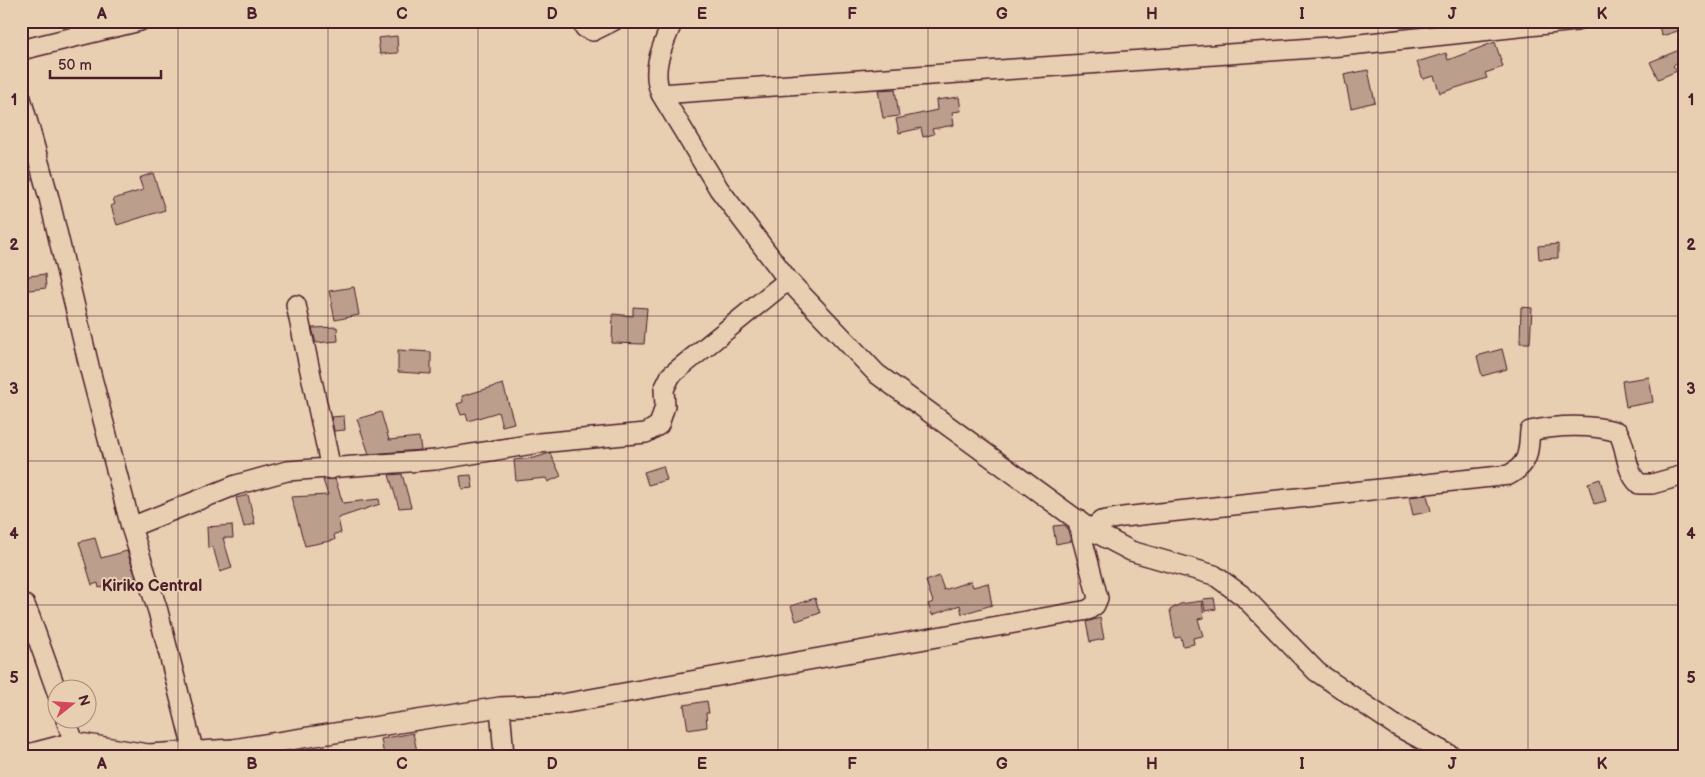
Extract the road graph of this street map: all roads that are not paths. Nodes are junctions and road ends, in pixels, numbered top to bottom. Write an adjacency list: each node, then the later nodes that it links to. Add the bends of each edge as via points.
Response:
1 (140, 21): 6 (street)
2 (582, 21): 3 (street, via 585,28 592,30)
3 (613, 21)
4 (673, 21): 7 (street, via 657,65 656,83)
5 (1576, 21): 7 (street, via 1341,46)
6 (21, 50)
7 (661, 94): 9 (street, via 719,189)
8 (21, 98): 14 (street)
9 (788, 280): 11 (street, via 671,375 664,389 665,406 659,425 646,433 539,442 435,460); 13 (street, via 877,374)
10 (296, 305): 11 (street)
11 (331, 469): 14 (street, via 287,471 236,485)
12 (1684, 476): 13 (street, via 1639,484 1631,476 1618,432 1602,428 1547,427 1530,431 1528,458 1520,469 1509,475 1123,517)
13 (1084, 525): 17 (street, via 1098,598 1088,610 562,704); 23 (street, via 1131,551 1214,575 1243,596 1317,672 1395,725)
14 (131, 527): 20 (street, via 158,611)
15 (21, 603): 16 (street, via 30,617)
16 (53, 680)
17 (500, 707): 20 (street, via 233,750); 22 (street)
18 (69, 730): 19 (street)
19 (75, 749): 20 (street, via 148,754); 21 (street)
20 (194, 753)
21 (21, 756)
22 (504, 756)
23 (1452, 756)

